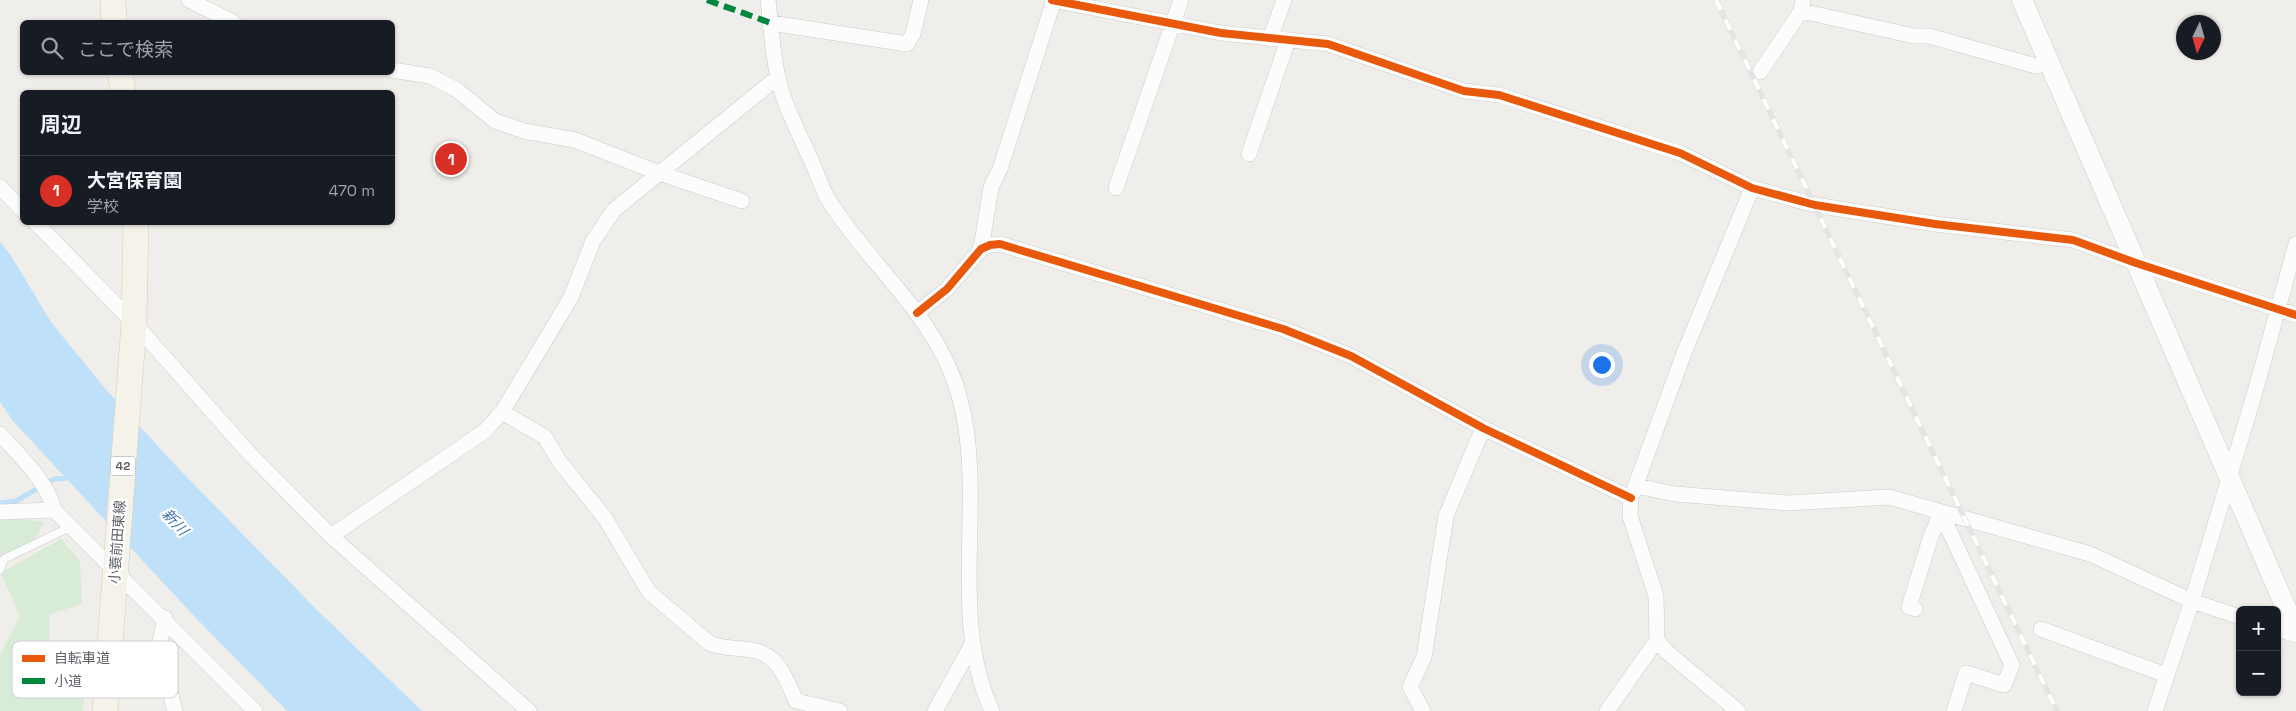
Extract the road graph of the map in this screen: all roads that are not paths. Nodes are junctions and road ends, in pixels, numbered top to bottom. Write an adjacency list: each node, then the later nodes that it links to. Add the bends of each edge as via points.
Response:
1 (113, 0): 10 (main road)
2 (189, 0): 11 (street)
3 (768, 0): 13 (street)
4 (921, 0): 13 (street, via 913,34 906,44)
5 (1181, 0): 12 (street)
6 (1284, 0): 14 (street)
7 (2022, 0): 16 (street)
8 (1057, 1): 12 (street); 32 (street, via 1000,170 991,187)
9 (1802, 6): 16 (street, via 2036,66); 18 (street)
10 (114, 20)
11 (230, 20)
12 (1173, 22): 14 (street, via 1221,33); 25 (street)
13 (771, 23): 20 (street)
14 (1270, 39): 15 (street)
15 (1288, 40): 22 (street); 26 (street, via 1328,44 1464,92 1499,94 1680,153)
16 (2048, 62): 33 (street)
17 (395, 70): 23 (street, via 430,76 457,90 495,122 575,140)
18 (1760, 72)
19 (120, 75): 21 (main road)
20 (778, 77): 23 (street); 35 (street, via 830,203)
21 (123, 90)
22 (1248, 154)
23 (659, 173): 27 (street); 38 (street, via 602,224 571,297)
24 (0, 187): 28 (street)
25 (1116, 188)
26 (1752, 188): 33 (street, via 1815,205 1935,224 2072,240); 42 (street, via 1684,353)
27 (742, 202)
28 (20, 208)
29 (38, 225): 37 (street)
30 (136, 225): 37 (main road, 小蓑前田東線 / 42)
31 (2296, 244): 34 (street)
32 (982, 249): 35 (street, via 947,289); 39 (street, via 1000,244 1283,328 1351,356)
33 (2136, 263): 34 (street); 41 (street)
34 (2278, 310): 36 (street); 41 (street)
35 (916, 313): 61 (street, via 930,329 948,360 969,444)
36 (2296, 314)
37 (134, 323): 47 (street, via 248,452); 48 (main road, 小蓑前田東線 / 42)
38 (502, 412): 47 (street, via 485,431); 69 (street, via 545,437 559,461 605,518 649,592 709,643 758,650 770,657 783,672 796,701)
39 (1483, 428): 42 (street); 72 (street, via 1446,516 1424,657 1410,687)
40 (0, 434): 43 (street, via 41,482 51,497)
41 (2228, 476): 50 (street); 56 (street)
42 (1634, 492): 45 (street, via 1789,503 1889,497); 58 (street, via 1630,516 1656,596)
43 (54, 510): 44 (street); 46 (street)
44 (0, 512)
45 (1941, 512): 50 (street, via 2090,554); 51 (street, via 1909,607); 75 (street, via 2012,665 2004,685 1966,673)
46 (70, 527): 48 (street); 49 (lane, via 4,559)
47 (331, 536): 68 (street)
48 (116, 567): 53 (street); 59 (main road, 小蓑前田東線 / 42)
49 (0, 570)
50 (2192, 601): 52 (street); 62 (street)
51 (1915, 609)
52 (2236, 615)
53 (165, 618): 60 (street); 67 (street)
54 (2041, 629): 62 (street)
55 (2281, 630): 57 (street)
56 (2296, 631)
57 (2296, 635)
58 (1658, 640): 73 (street); 74 (street, via 1667,652)
59 (110, 641)
60 (160, 641)
61 (973, 643): 70 (street); 71 (street, via 977,669)
62 (2166, 675): 76 (street)
63 (106, 698): 65 (main road, 小蓑前田東線 / 42)
64 (172, 698): 66 (street)
65 (105, 711)
66 (175, 711)
67 (255, 711)
68 (529, 711)
69 (840, 711)
70 (935, 711)
71 (992, 711)
72 (1423, 711)
73 (1607, 711)
74 (1738, 711)
75 (1954, 711)
76 (2155, 711)

